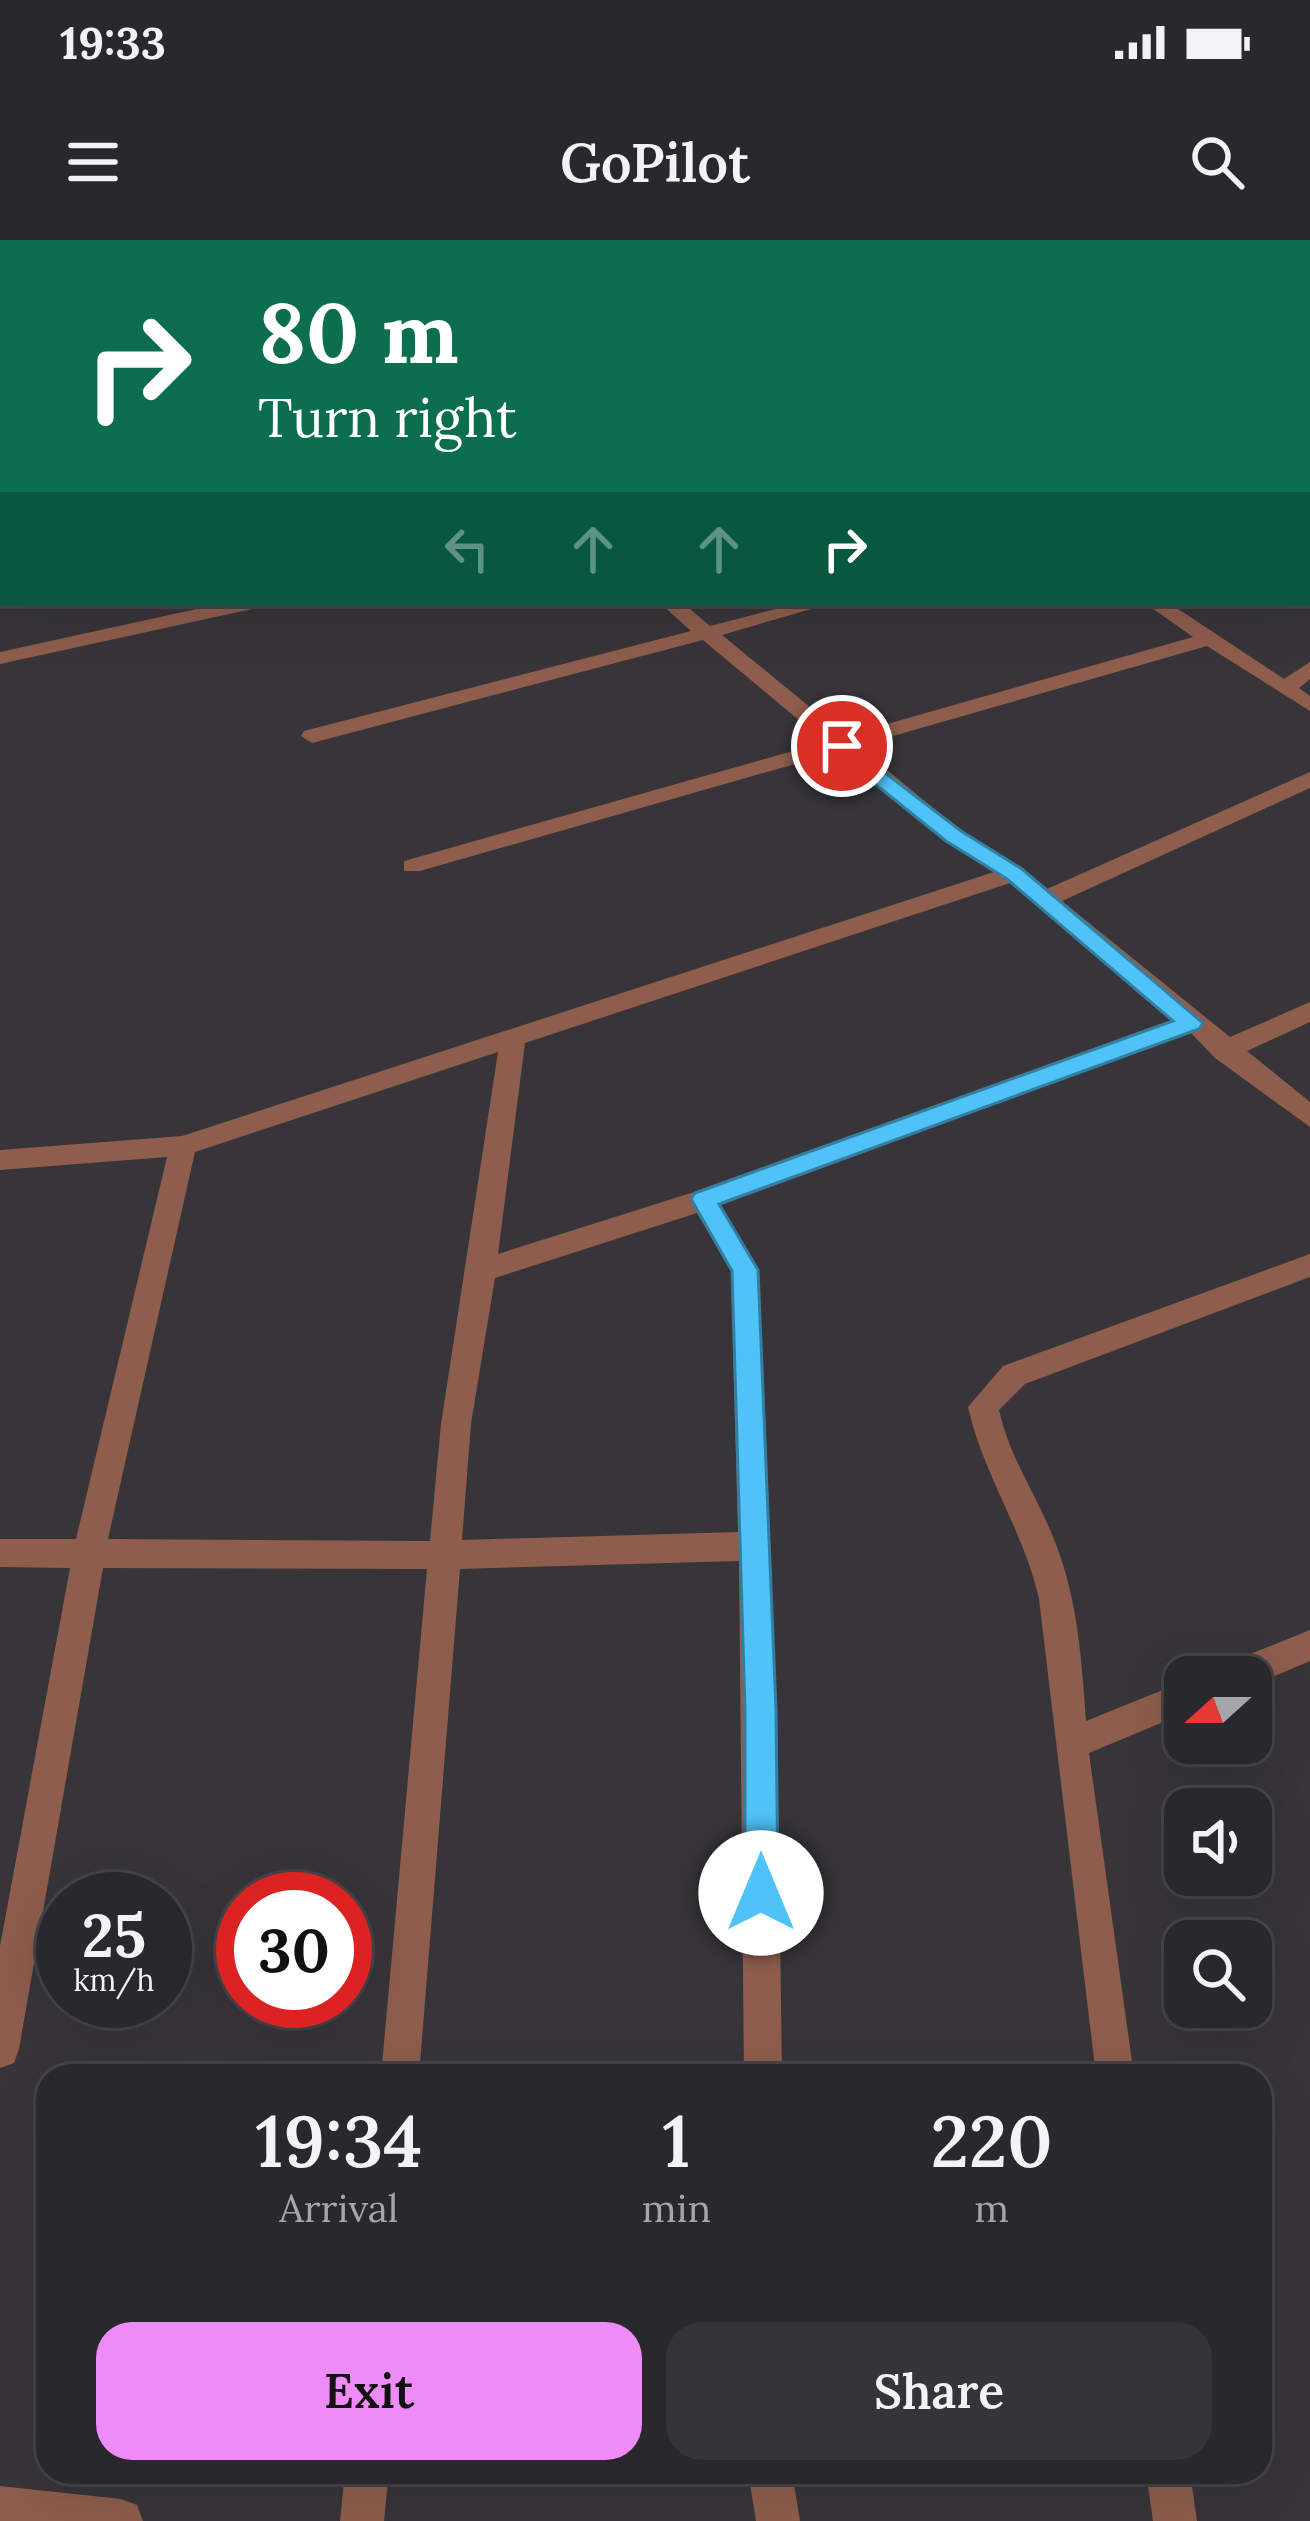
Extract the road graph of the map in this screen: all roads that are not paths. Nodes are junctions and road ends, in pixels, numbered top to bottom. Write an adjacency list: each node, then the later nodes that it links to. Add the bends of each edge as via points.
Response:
1 (238, 606): 7 (street)
2 (673, 606): 5 (street)
3 (811, 606): 5 (street)
4 (1160, 606): 6 (street)
5 (706, 634): 11 (street); 12 (street)
6 (1210, 639): 9 (street); 12 (street)
7 (0, 658)
8 (1310, 668): 9 (street)
9 (1285, 689): 10 (street)
10 (1310, 705)
11 (312, 736)
12 (842, 746): 14 (street); 15 (street)
13 (1310, 779): 16 (street)
14 (412, 866)
15 (1014, 874): 16 (street); 19 (street)
16 (1043, 900): 18 (street)
17 (1310, 1011): 20 (street)
18 (1191, 1023): 20 (street); 24 (street)
19 (513, 1039): 22 (street); 26 (street)
20 (1224, 1051): 21 (street)
21 (1310, 1117)
22 (183, 1146): 23 (street); 29 (street)
23 (0, 1160)
24 (704, 1199): 26 (street); 27 (street, via 745,1270)
25 (1310, 1265): 34 (street, via 1014,1375 983,1407 1060,1615)
26 (482, 1271): 30 (street, via 456,1424)
27 (754, 1546): 30 (street); 37 (street)
28 (0, 1553): 29 (street)
29 (89, 1554): 30 (street); 35 (street)
30 (445, 1555): 36 (street)
31 (1310, 1646): 32 (street)
32 (1272, 1662)
33 (1164, 1706): 34 (street)
34 (1071, 1744): 38 (street)
35 (0, 2049)
36 (401, 2064)
37 (763, 2064)
38 (1113, 2064)
39 (366, 2484): 44 (street)
40 (772, 2484): 45 (street)
41 (1169, 2484): 46 (street)
42 (0, 2508): 43 (street)
43 (121, 2521)
44 (362, 2521)
45 (778, 2521)
46 (1174, 2521)

